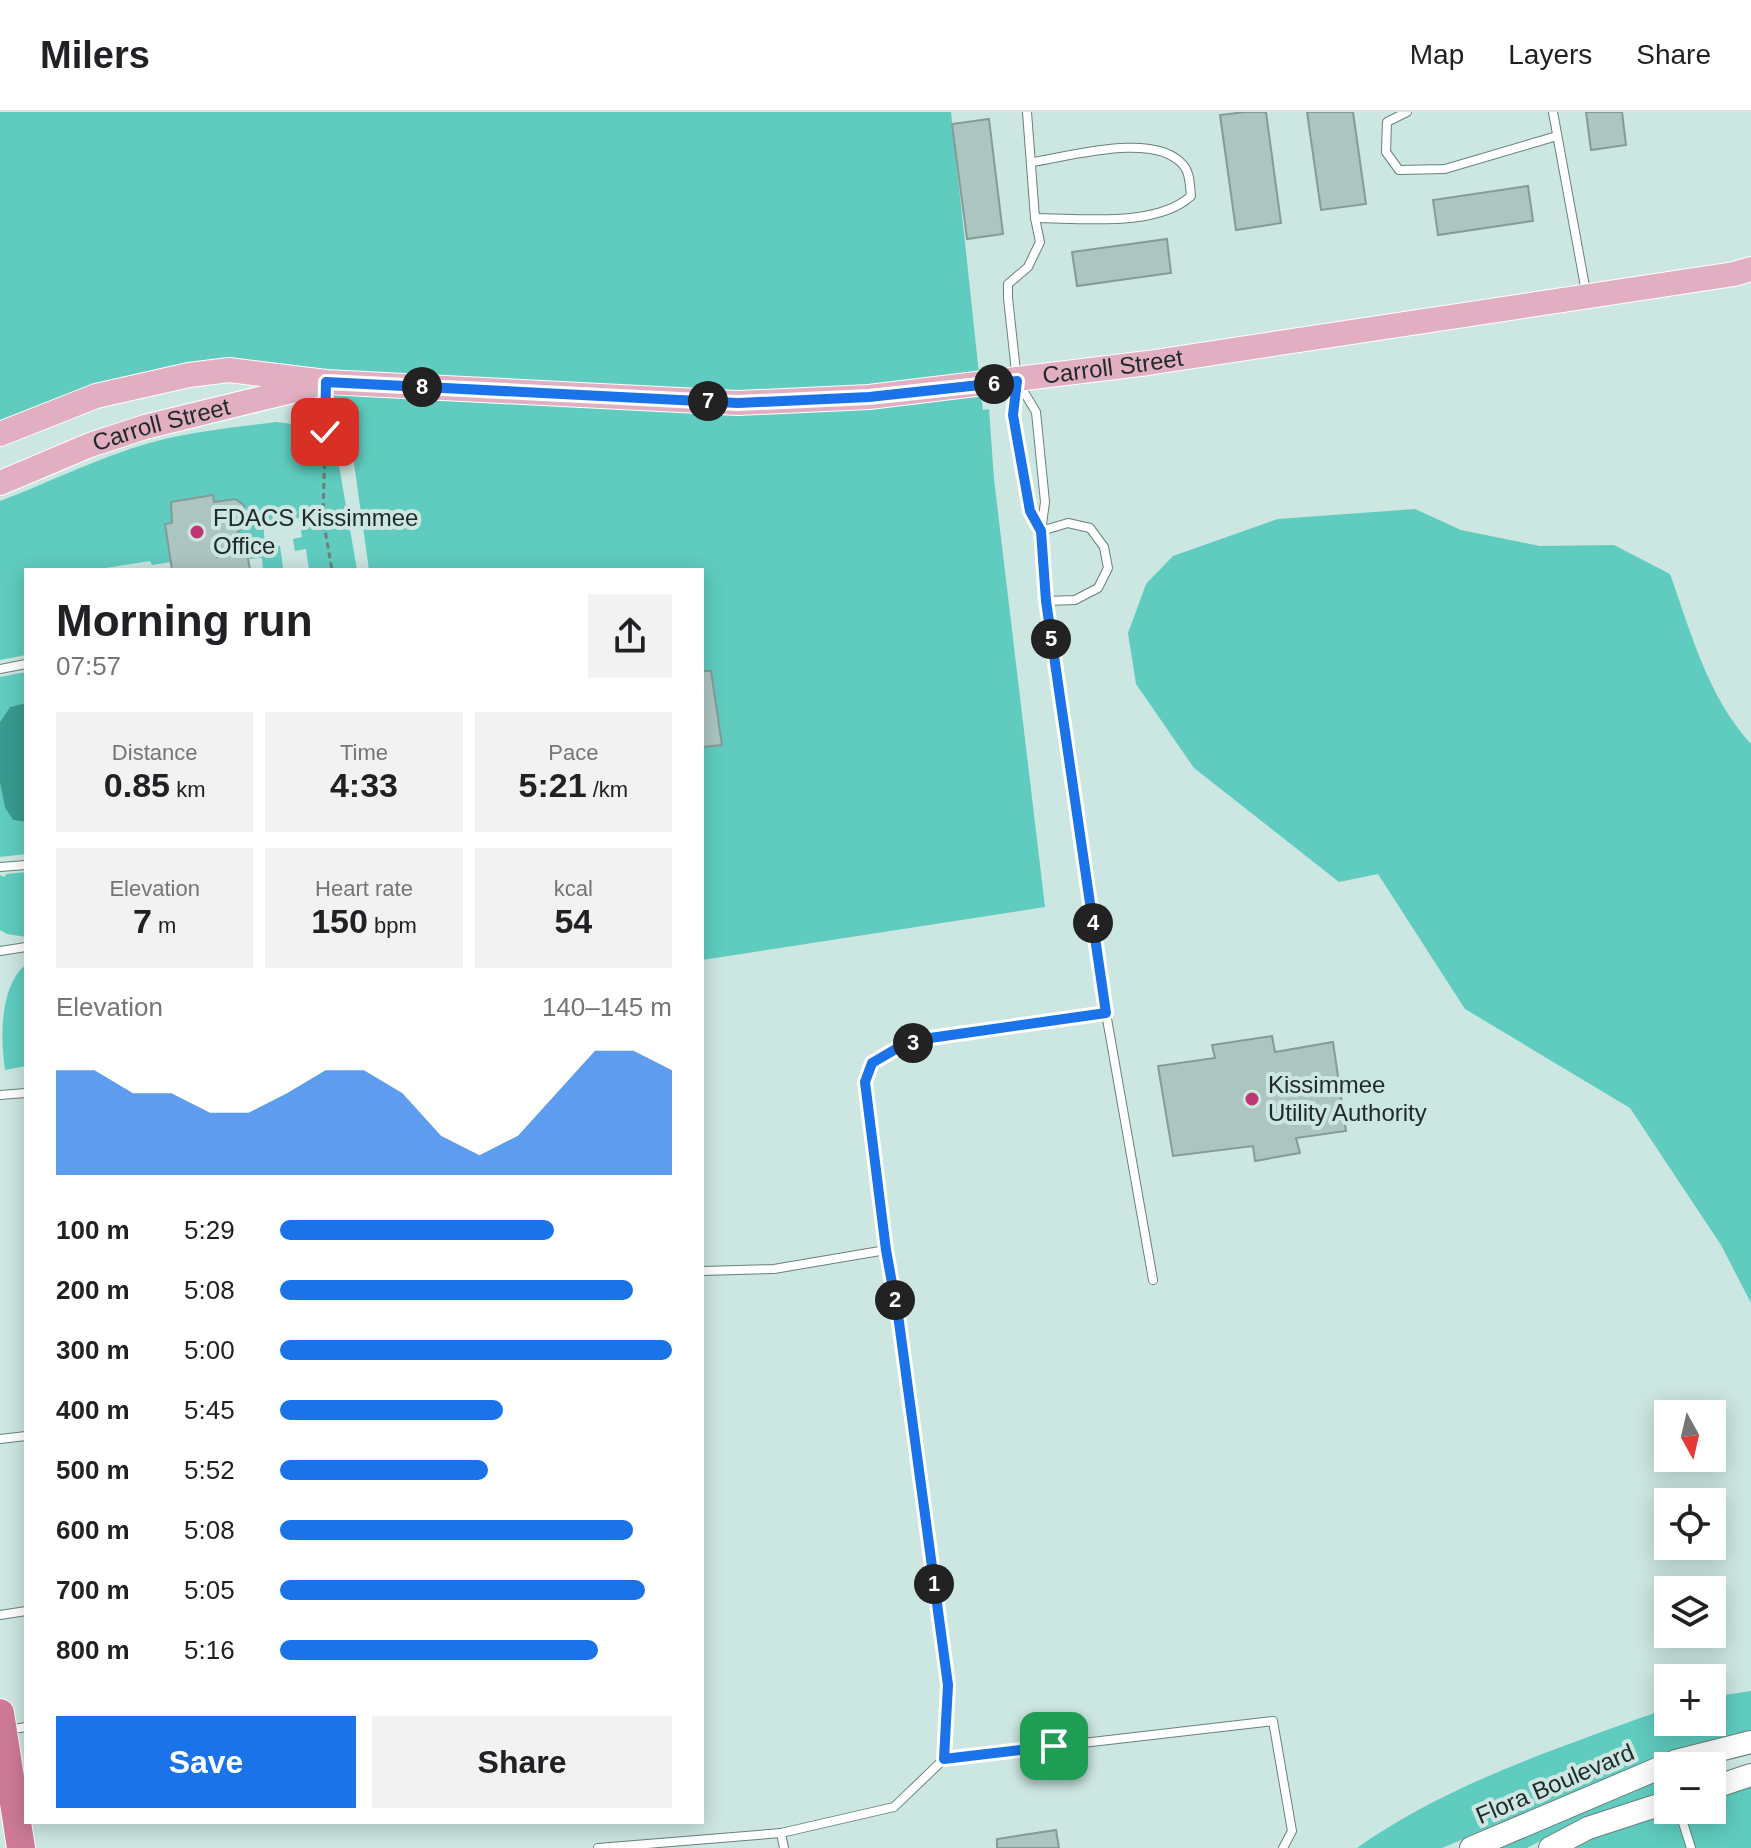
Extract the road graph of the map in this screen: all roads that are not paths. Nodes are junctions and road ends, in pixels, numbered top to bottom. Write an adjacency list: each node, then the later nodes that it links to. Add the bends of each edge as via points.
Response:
1 (1027, 112): 5 (lane)
2 (1407, 112): 4 (lane, via 1387,122 1386,152 1399,170 1445,169)
3 (1553, 112): 4 (lane)
4 (1557, 136): 8 (lane)
5 (1033, 162): 6 (lane); 6 (lane, via 1129,146 1173,154 1187,168 1191,196 1180,206 1132,218)
6 (1035, 218): 9 (lane, via 1040,242 1028,267 1008,284)
7 (1751, 269): 8 (main road, Carroll Street)
8 (1586, 296): 9 (main road, Carroll Street)
9 (1017, 381): 10 (main road, Carroll Street, via 869,397 738,403); 13 (lane, via 1013,415 1030,511); 13 (lane, via 1036,412 1045,502)
10 (326, 382): 11 (main road, Carroll Street, via 229,370 189,375 96,396); 12 (main road, Carroll Street, via 145,427)
11 (0, 434)
12 (0, 483)
13 (1041, 531): 14 (lane); 14 (lane, via 1068,523 1090,528 1104,547 1108,568 1098,588 1075,600)
14 (1046, 601): 21 (lane)
15 (24, 664): 16 (lane)
16 (0, 669)
17 (24, 865): 18 (lane)
18 (0, 867)
19 (24, 947): 20 (lane)
20 (0, 951)
21 (1106, 1013): 24 (lane, via 930,1038 901,1046 872,1063 865,1082); 26 (lane)
22 (24, 1093): 23 (lane)
23 (0, 1095)
24 (886, 1250): 25 (lane, via 774,1269); 33 (lane, via 948,1685)
25 (704, 1271)
26 (1153, 1280)
27 (24, 1436): 28 (lane)
28 (0, 1439)
29 (24, 1611): 30 (lane)
30 (0, 1615)
31 (9, 1723): 39 (highway)
32 (1751, 1742): 44 (street, Flora Boulevard, via 1676,1761)
33 (944, 1759): 38 (lane, via 894,1807); 43 (lane, via 1273,1721 1292,1831)
34 (1751, 1775): 35 (street)
35 (1726, 1783)
36 (1654, 1807): 45 (street, via 1588,1828)
37 (1683, 1824): 46 (lane)
38 (781, 1833): 41 (lane); 42 (lane)
39 (21, 1848)
40 (598, 1848): 41 (lane)
41 (605, 1848)
42 (784, 1848)
43 (1283, 1848)
44 (1471, 1848)
45 (1550, 1848)
46 (1691, 1848)

